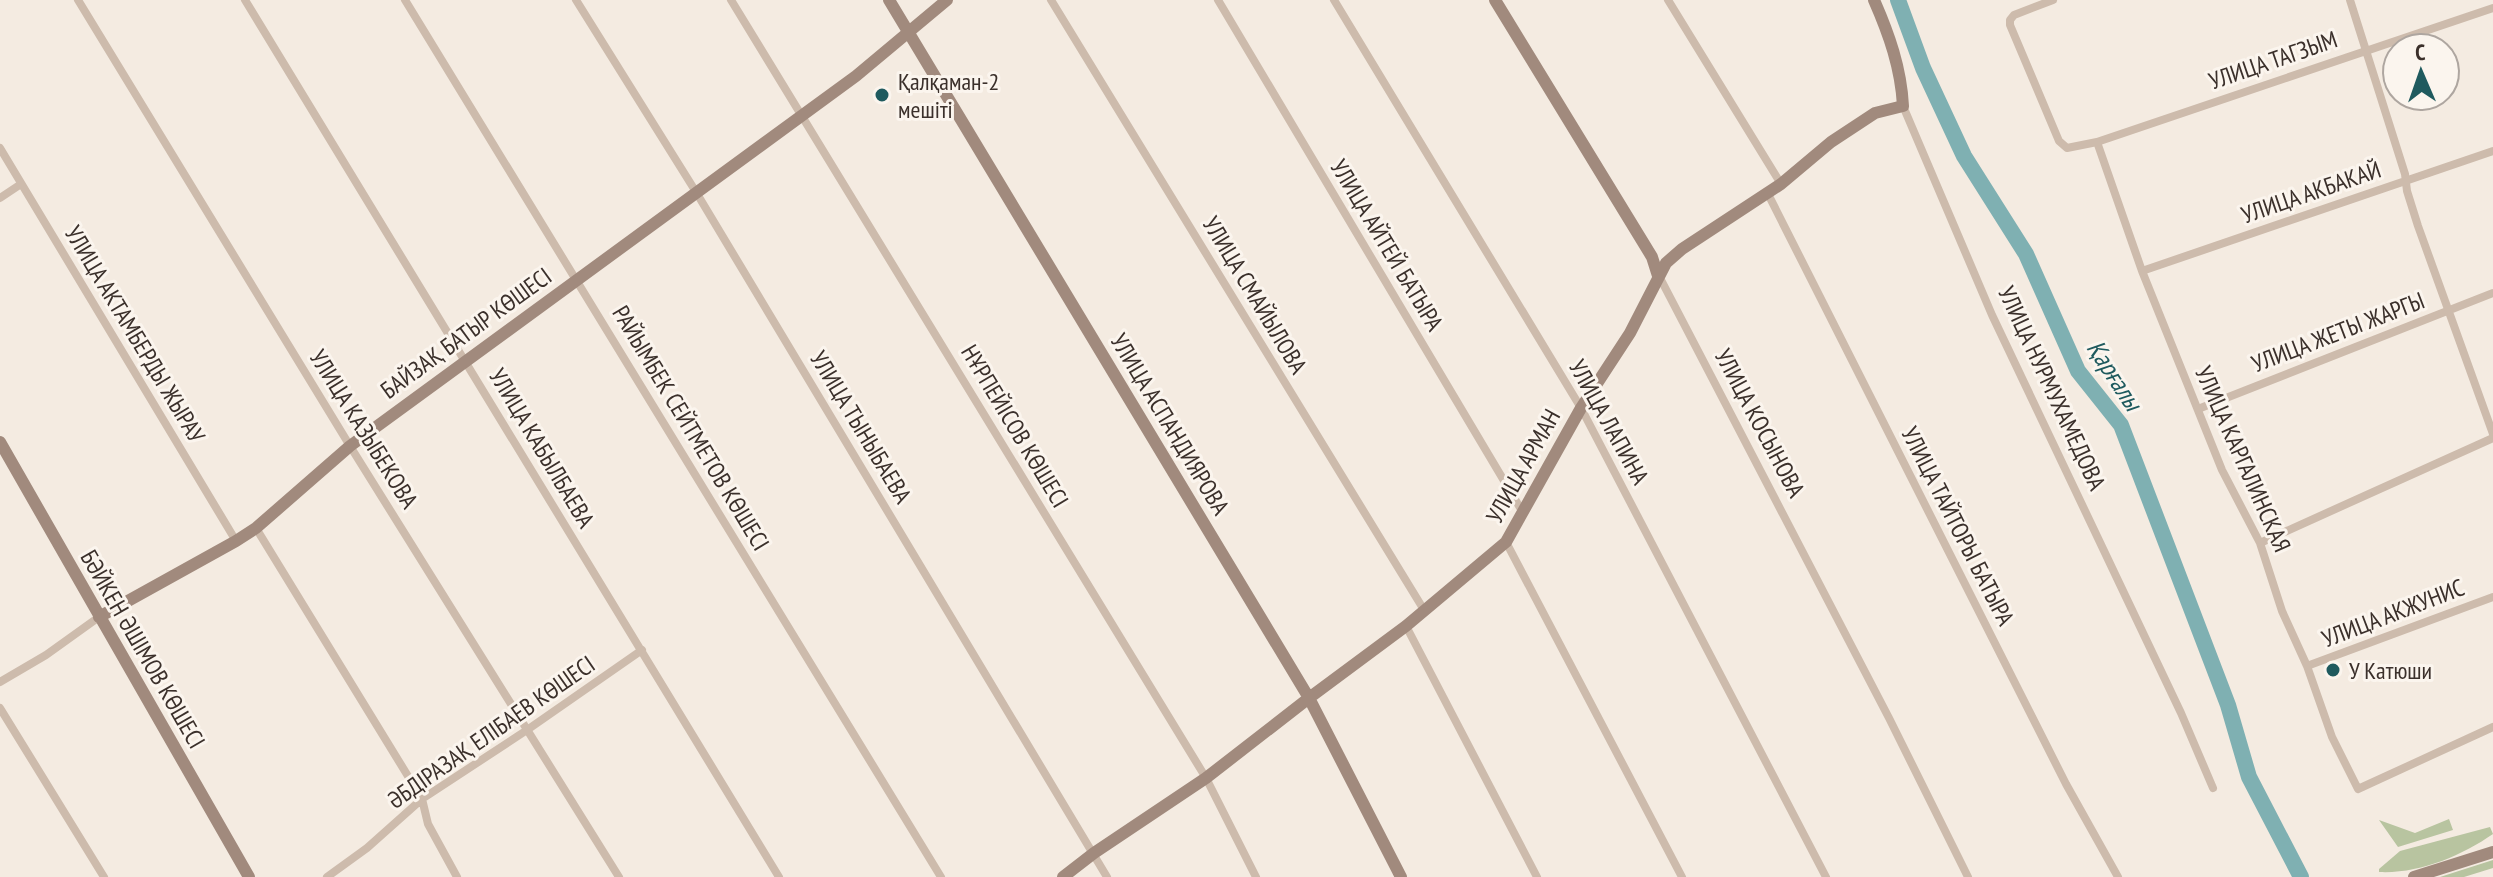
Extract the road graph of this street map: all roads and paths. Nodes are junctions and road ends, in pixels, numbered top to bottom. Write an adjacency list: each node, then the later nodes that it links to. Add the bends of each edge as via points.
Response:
1 (78, 0): 40 (street, УЛИЦА КАЗЫБЕКОВА)
2 (245, 0): 35 (street, УЛИЦА КАБЫЛБАЕВА)
3 (405, 0): 32 (street, РАЙЫМБЕК СЕЙТМЕТОВ КӨШЕСІ)
4 (576, 0): 28 (street, УЛИЦА ТЫНЫБАЕВА)
5 (731, 0): 20 (street, НҰРПЕЙІСОВ КӨШЕСІ)
6 (889, 0): 17 (street, УЛИЦА АСПАНДИЯРОВА)
7 (947, 0): 17 (street, БАЙЗАҚ БАТЫР КӨШЕСІ)
8 (1051, 0): 47 (street, УЛИЦА СМАЙЫЛОВА)
9 (1218, 0): 41 (street, УЛИЦА АЙТЕЙ БАТЫРА)
10 (1334, 0): 36 (street, УЛИЦА ЛАПИНА)
11 (1495, 0): 31 (street, УЛИЦА КОСЫНОВА, via 1652,257)
12 (1668, 0): 26 (street)
13 (1874, 0): 19 (street, УЛИЦА НУРМУХАМЕДОВА, via 1902,81)
14 (2053, 0): 21 (street, УЛИЦА ТАГЗЫМ, via 2010,20 2059,141 2067,148)
15 (2350, 0): 18 (street)
16 (2493, 8): 18 (street, УЛИЦА ТАГЗЫМ)
17 (908, 31): 20 (street, БАЙЗАҚ БАТЫР КӨШЕСІ); 53 (street, УЛИЦА АСПАНДИЯРОВА)
18 (2365, 49): 21 (street, УЛИЦА ТАГЗЫМ); 24 (street)
19 (1903, 106): 26 (street, УЛИЦА АРМАН, via 1875,113); 58 (street, УЛИЦА НУРМУХАМЕДОВА, via 1992,315)
20 (803, 115): 28 (street, БАЙЗАҚ БАТЫР КӨШЕСІ); 57 (street, НҰРПЕЙІСОВ КӨШЕСІ)
21 (2097, 142): 30 (street, УЛИЦА КАРГАЛИНСКАЯ)
22 (0, 148): 25 (street, УЛИЦА АКТАМБЕРДЫ ЖЫРАУ)
23 (2493, 151): 24 (street, УЛИЦА АКБАКАЙ)
24 (2406, 181): 30 (street, УЛИЦА АКБАКАЙ); 34 (street)
25 (21, 184): 29 (street); 43 (street, УЛИЦА АКТАМБЕРДЫ ЖЫРАУ)
26 (1781, 184): 27 (street, УЛИЦА АРМАН)
27 (1766, 191): 31 (street, УЛИЦА АРМАН, via 1682,249); 77 (street, УЛИЦА ТАЙТОРЫ БАТЫРА)
28 (696, 192): 32 (street, БАЙЗАҚ БАТЫР КӨШЕСІ); 61 (street, УЛИЦА ТЫНЫБАЕВА)
29 (0, 198)
30 (2142, 271): 37 (street, УЛИЦА КАРГАЛИНСКАЯ)
31 (1658, 276): 36 (street, УЛИЦА АРМАН, via 1630,333); 76 (street, УЛИЦА КОСЫНОВА)
32 (576, 279): 35 (street, БАЙЗАҚ БАТЫР КӨШЕСІ); 68 (street, РАЙЫМБЕК СЕЙТМЕТОВ КӨШЕСІ)
33 (2493, 293): 34 (street, УЛИЦА ЖЕТЫ ЖАРГЫ)
34 (2448, 310): 37 (street, УЛИЦА ЖЕТЫ ЖАРГЫ); 38 (street)
35 (466, 362): 40 (street, БАЙЗАҚ БАТЫР КӨШЕСІ); 50 (street, УЛИЦА КАБЫЛБАЕВА)
36 (1581, 408): 41 (street, УЛИЦА АРМАН); 75 (street, УЛИЦА ЛАПИНА)
37 (2198, 409): 45 (street, УЛИЦА КАРГАЛИНСКАЯ)
38 (2493, 436): 45 (street)
39 (0, 442): 48 (street, БӘЙКЕН ӘШІМОВ КӨШЕСІ)
40 (350, 446): 42 (street, БАЙЗАҚ БАТЫР КӨШЕСІ); 56 (street, УЛИЦА КАЗЫБЕКОВА)
41 (1522, 511): 44 (street, УЛИЦА АРМАН)
42 (256, 528): 43 (street, БАЙЗАҚ БАТЫР КӨШЕСІ); 59 (street)
43 (236, 541): 48 (street, БАЙЗАҚ БАТЫР КӨШЕСІ)
44 (1506, 542): 47 (street, УЛИЦА АРМАН); 74 (street)
45 (2260, 543): 51 (street, УЛИЦА КАРГАЛИНСКАЯ)
46 (2493, 597): 51 (street, УЛИЦА АКЖУНИС)
47 (1424, 610): 49 (street, УЛИЦА АРМАН)
48 (99, 617): 52 (street, БАЙЗАҚ БАТЫР КӨШЕСІ); 63 (street, БӘЙКЕН ӘШІМОВ КӨШЕСІ)
49 (1406, 626): 53 (street, УЛИЦА АРМАН); 73 (street)
50 (642, 650): 56 (street, ӘБДІРАЗАҚ ЕЛІБАЕВ КӨШЕСІ); 67 (street, УЛИЦА КАБЫЛБАЕВА)
51 (2307, 666): 55 (street, УЛИЦА КАРГАЛИНСКАЯ, via 2332,737 2358,789)
52 (0, 682)
53 (1309, 698): 57 (street, УЛИЦА АРМАН); 72 (street, УЛИЦА АСПАНДИЯРОВА)
54 (0, 708): 62 (street)
55 (2493, 727)
56 (527, 730): 59 (street, ӘБДІРАЗАҚ ЕЛІБАЕВ КӨШЕСІ); 66 (street, УЛИЦА КАЗЫБЕКОВА)
57 (1206, 778): 61 (street, УЛИЦА АРМАН); 71 (street, НҰРПЕЙІСОВ КӨШЕСІ)
58 (2213, 788)
59 (422, 799): 64 (street, ӘБДІРАЗАҚ ЕЛІБАЕВ КӨШЕСІ); 65 (street, via 428,824)
60 (2493, 852): 78 (street)
61 (1094, 853): 69 (street, УЛИЦА АРМАН); 70 (street, УЛИЦА ТЫНЫБАЕВА)
62 (104, 877)
63 (249, 877)
64 (327, 877)
65 (457, 877)
66 (619, 877)
67 (779, 877)
68 (941, 877)
69 (1063, 877)
70 (1107, 877)
71 (1256, 877)
72 (1401, 877)
73 (1537, 877)
74 (1682, 877)
75 (1826, 877)
76 (1968, 877)
77 (2118, 877)
78 (2414, 877)

